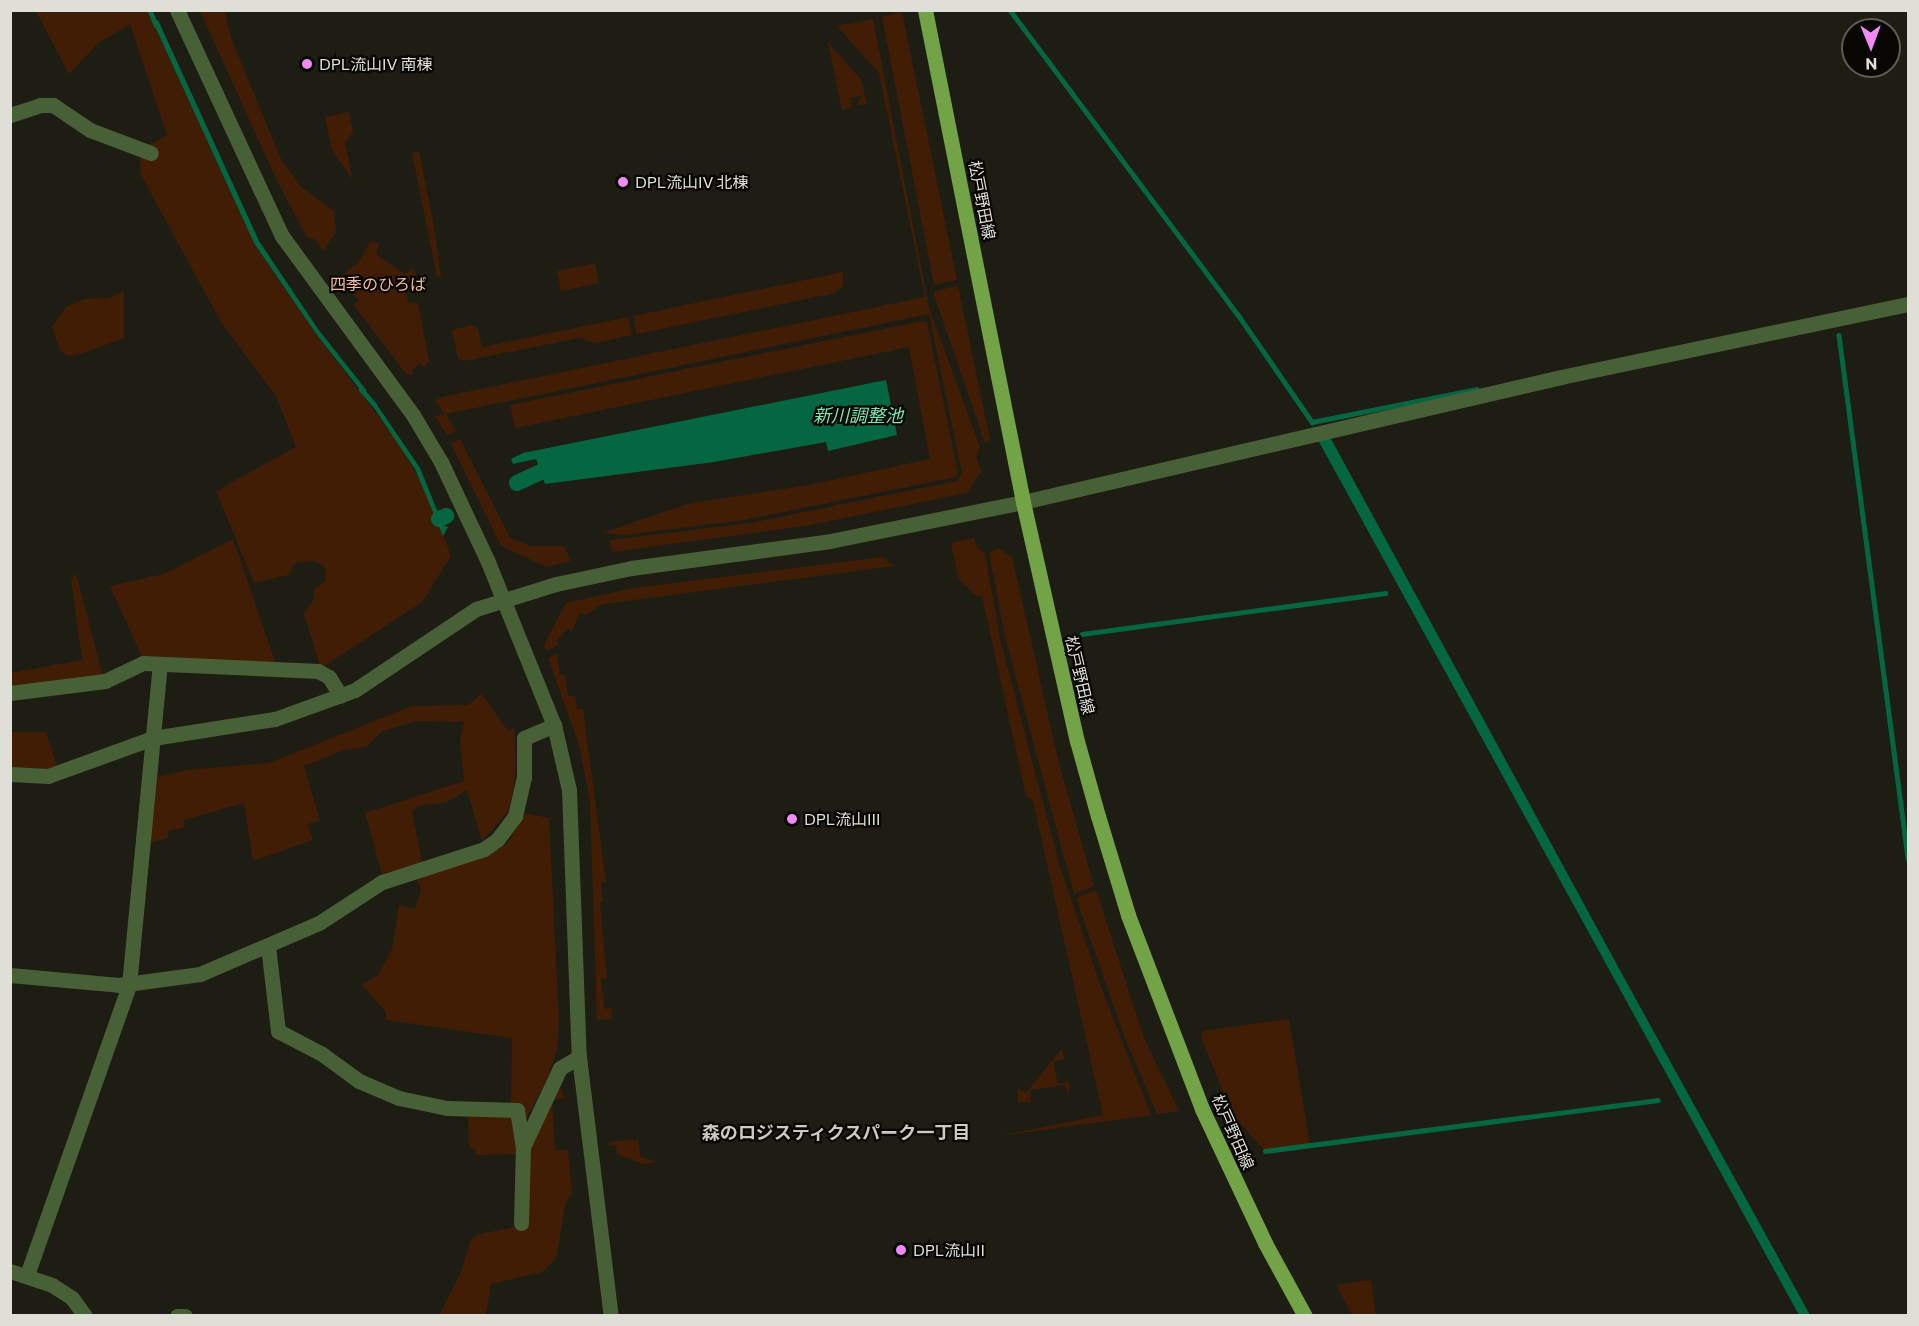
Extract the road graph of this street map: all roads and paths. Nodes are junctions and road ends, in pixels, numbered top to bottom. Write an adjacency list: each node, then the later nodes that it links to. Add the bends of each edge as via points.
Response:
1 (177, 10): 7 (street, via 282,236 413,415 465,509)
2 (925, 10): 6 (main road, 松戸野田線)
3 (10, 115): 4 (street, via 53,105 90,130)
4 (151, 153)
5 (1908, 304): 6 (street, via 1359,422)
6 (1023, 502): 7 (street, via 776,550 603,573); 26 (main road, 松戸野田線, via 1077,741 1128,915 1202,1109 1265,1243)
7 (503, 599): 10 (street, via 476,609); 11 (street)
8 (160, 664): 9 (street, via 143,663 105,681); 10 (street, via 318,671 328,677); 12 (street)
9 (10, 693)
10 (340, 696): 12 (street, via 274,719)
11 (554, 725): 14 (street, via 525,738 520,800 515,816 497,840 484,849 382,882 319,923); 17 (street, via 569,790 574,842)
12 (153, 738): 13 (street, via 48,776); 16 (street)
13 (10, 774)
14 (268, 946): 16 (street, via 200,974); 18 (street, via 278,1031 322,1054 359,1081 399,1098 447,1108 518,1110)
15 (10, 975): 16 (street)
16 (129, 985): 21 (street)
17 (579, 1057): 18 (street, via 560,1068); 25 (street)
18 (523, 1148): 19 (street)
19 (521, 1223)
20 (10, 1271): 21 (street)
21 (27, 1275): 22 (street, via 72,1298)
22 (85, 1316)
23 (177, 1316): 24 (street)
24 (185, 1316)
25 (612, 1316)
26 (1305, 1316)

